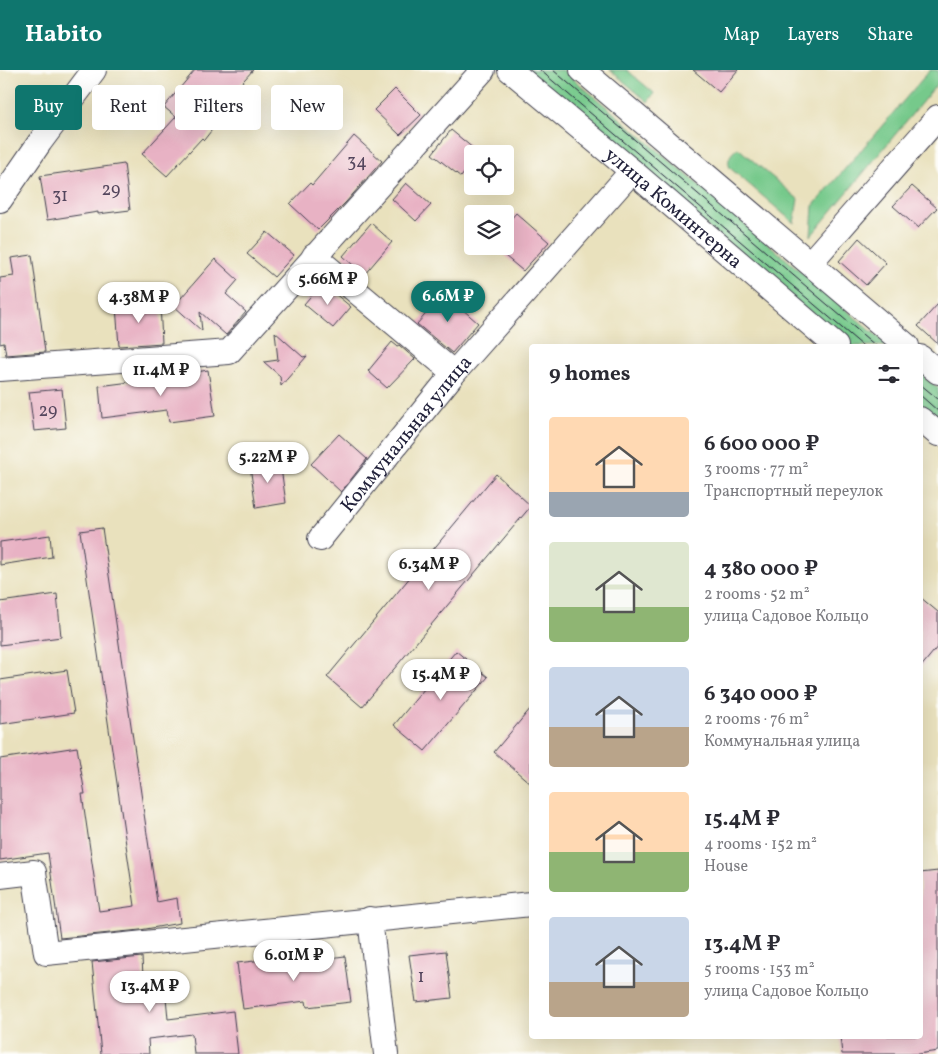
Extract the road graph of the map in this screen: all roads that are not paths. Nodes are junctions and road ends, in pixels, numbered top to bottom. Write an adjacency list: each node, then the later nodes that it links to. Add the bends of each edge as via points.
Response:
1 (94, 70): 7 (street)
2 (482, 70): 8 (street)
3 (510, 70): 6 (street, улица Коминтерна)
4 (582, 70): 9 (street)
5 (938, 118): 9 (street)
6 (632, 171): 10 (street, улица Коминтерна); 15 (street, Коммунальная улица)
7 (0, 200)
8 (314, 256): 13 (street, via 229,352); 15 (street)
9 (810, 263): 11 (street)
10 (834, 344)
11 (906, 344)
12 (923, 360): 14 (street)
13 (0, 369)
14 (938, 372)
15 (454, 373): 18 (street, Коммунальная улица)
16 (923, 422): 17 (street)
17 (938, 434)
18 (320, 539)
19 (0, 876): 21 (street, via 34,872 46,953)
20 (529, 904): 21 (street)
21 (370, 920): 22 (street)
22 (386, 1054)

